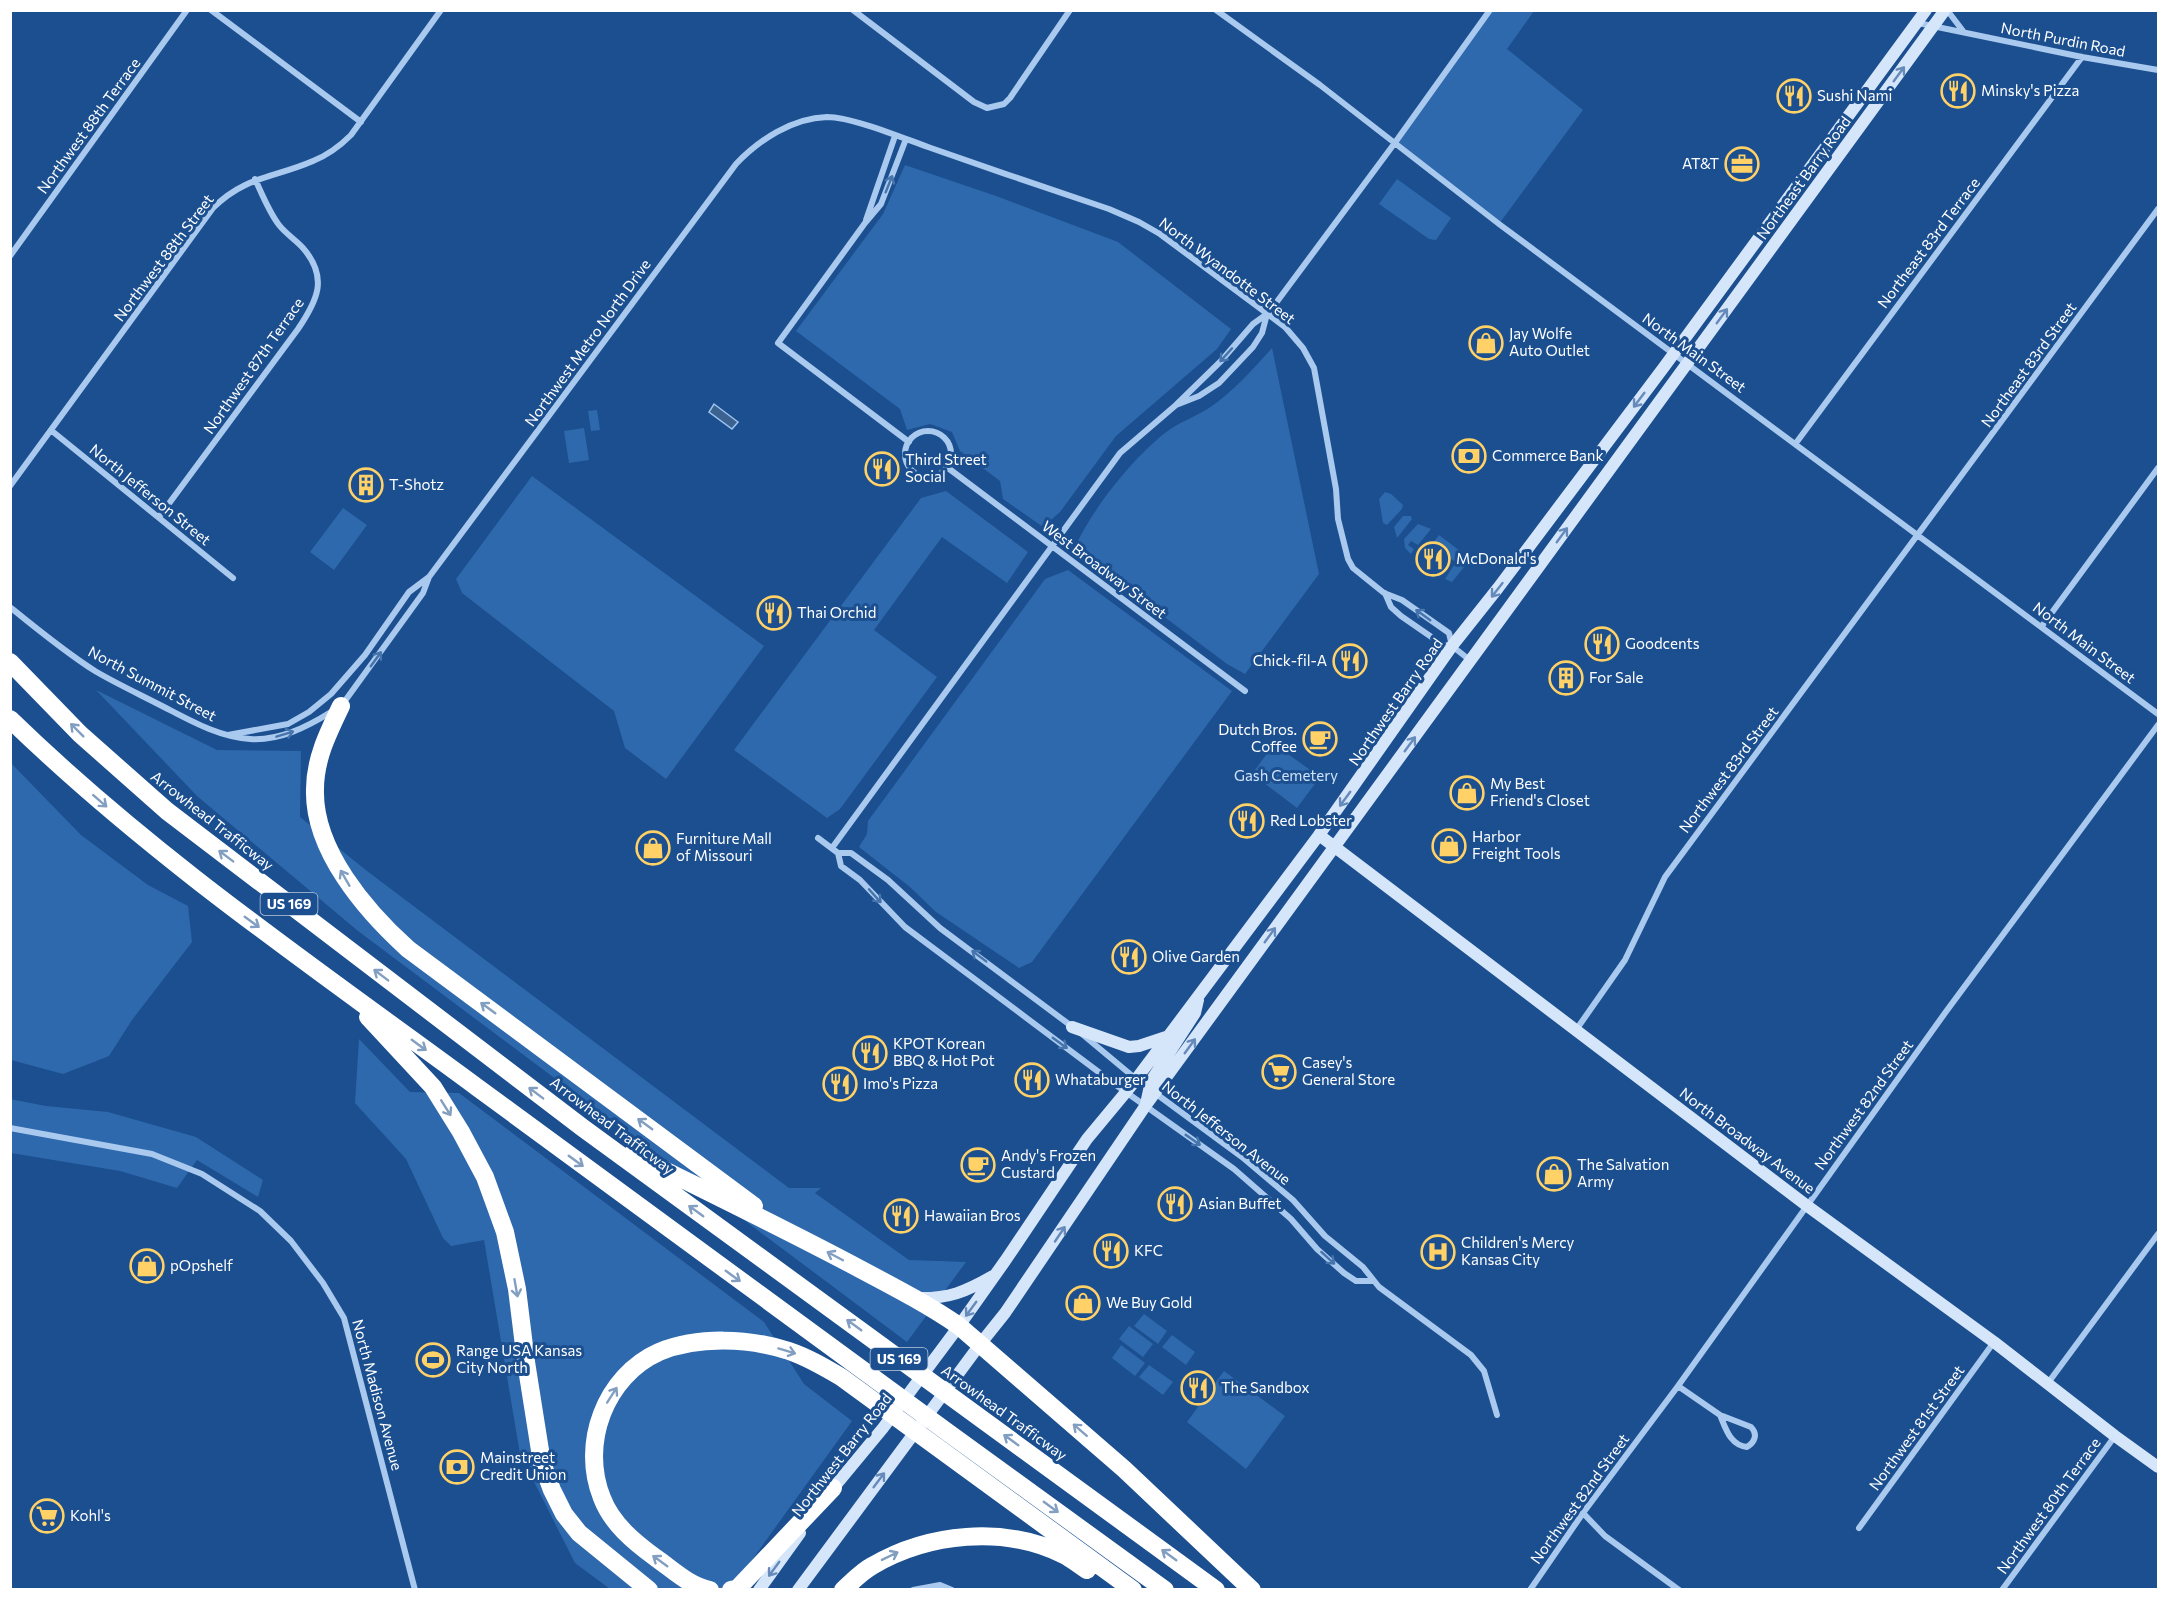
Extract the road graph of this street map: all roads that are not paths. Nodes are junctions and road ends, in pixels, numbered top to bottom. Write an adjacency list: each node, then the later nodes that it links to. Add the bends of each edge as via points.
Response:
1 (187, 10): 23 (street, Northwest 88th Terrace)
2 (211, 10): 15 (street)
3 (441, 10): 15 (street, Northwest 88th Street)
4 (852, 10): 5 (street, via 987,108 996,108 1010,99)
5 (1070, 10)
6 (1216, 10): 19 (street, North Main Street)
7 (1490, 10): 19 (street)
8 (1926, 10): 10 (main road, Northeast Barry Road)
9 (1946, 10): 11 (main road, Northeast Barry Road); 12 (street)
10 (1917, 22): 11 (street, North Purdin Road); 25 (main road, Northeast Barry Road)
11 (1934, 26): 12 (street, North Purdin Road); 26 (main road, Northeast Barry Road, one-way to 11)
12 (1963, 32): 13 (street, North Purdin Road)
13 (2082, 57): 14 (street, North Purdin Road); 30 (street, Northeast 83rd Terrace)
14 (2158, 70)
15 (361, 122): 20 (street, Northwest 88th Street, via 324,156)
16 (776, 132): 17 (street, North Wyandotte Street, via 827,117); 37 (street, Northwest Metro North Drive, via 753,147 719,184)
17 (895, 136): 18 (street, North Wyandotte Street); 22 (street)
18 (906, 140): 22 (street, one-way to 18, via 881,204); 24 (street, North Wyandotte Street, via 1139,222)
19 (1394, 144): 24 (street); 25 (street, North Main Street)
20 (255, 179): 28 (street, Northwest 88th Street, via 235,189 213,208); 34 (street, Northwest 87th Terrace, via 280,225 313,262 316,297 298,329)
21 (2158, 209): 35 (street, Northeast 83rd Street)
22 (865, 223): 29 (street, via 777,343)
23 (10, 256)
24 (1267, 314): 27 (street, one-way to 27); 27 (street, via 1253,347 1219,383); 39 (street, North Wyandotte Street, via 1304,348 1314,368 1348,559 1353,568)
25 (1674, 354): 26 (street, North Main Street); 42 (main road, Northwest Barry Road, one-way to 42)
26 (1688, 364): 30 (street, North Main Street); 43 (main road, one-way to 26)
27 (1176, 405): 36 (street, via 1120,453)
28 (52, 431): 33 (street, Northwest 88th Street); 34 (street, North Jefferson Street)
29 (909, 442): 31 (street, via 905,456 914,473 935,477); 31 (street, via 924,431 942,435 952,450)
30 (1796, 443): 35 (street, North Main Street)
31 (948, 468): 36 (street, West Broadway Street)
32 (2158, 468): 41 (street)
33 (10, 486)
34 (159, 517): 38 (street, North Jefferson Street)
35 (1919, 535): 41 (street, North Main Street); 59 (street, Northwest 83rd Street, via 1665,877 1625,960)
36 (1051, 545): 45 (street, West Broadway Street); 54 (street)
37 (429, 577): 46 (street, Northwest Metro North Drive, one-way to 37, via 423,593); 46 (street, Northwest Metro North Drive, via 409,592)
38 (233, 578)
39 (1384, 593): 42 (street, North Wyandotte Street, via 1401,616 1443,645); 42 (street, North Wyandotte Street, one-way to 39, via 1449,633 1402,600)
40 (10, 607): 50 (street, North Summit Street, via 95,671 200,726)
41 (2042, 626): 47 (street, North Main Street)
42 (1452, 646): 43 (street, North Wyandotte Street); 51 (main road, Northwest Barry Road, one-way to 51)
43 (1471, 661): 53 (main road, one-way to 43)
44 (10, 662): 66 (highway, Arrowhead Trafficway / US 169, one-way to 44, via 167,811 80,734)
45 (1245, 691)
46 (336, 700): 50 (street, North Summit Street, via 288,724); 50 (street, North Summit Street, one-way to 46, via 249,739 287,734 314,723); 68 (highway, one-way to 46, via 408,949 347,883 325,840 314,791)
47 (2158, 714)
48 (10, 719): 56 (highway, US 169, one-way to 56, via 197,882)
49 (2158, 725): 67 (street, Northwest 82nd Street)
50 (228, 735)
51 (1319, 835): 53 (main road, North Broadway Avenue); 57 (main road, Northwest Barry Road)
52 (818, 838): 54 (street)
53 (1334, 846): 59 (main road, North Broadway Avenue); 62 (main road, one-way to 53)
54 (832, 848): 55 (street)
55 (838, 853): 58 (street, North Jefferson Avenue, one-way to 55, via 940,928 888,880 851,853); 63 (street, North Jefferson Avenue, one-way to 63, via 841,866 905,927)
56 (338, 985): 86 (highway, one-way to 86, via 433,1087 485,1177 505,1232 542,1463 552,1490 579,1533); 96 (highway, US 169, one-way to 96)
57 (1201, 991): 60 (main road, Northwest Barry Road); 62 (main road, via 1195,1013)
58 (1072, 1027): 60 (main road, via 1129,1047); 61 (street, North Jefferson Avenue)
59 (1576, 1031): 67 (main road, North Broadway Avenue)
60 (1167, 1036): 61 (main road, Northwest Barry Road)
61 (1136, 1078): 62 (street, North Jefferson Avenue); 63 (main road, Northwest Barry Road)
62 (1152, 1090): 64 (main road); 71 (street, North Jefferson Avenue, via 1268,1179 1325,1236 1363,1267)
63 (1126, 1092): 64 (street, North Jefferson Avenue); 70 (main road, Northwest Barry Road, via 1087,1139)
64 (1146, 1105): 71 (street, North Jefferson Avenue, one-way to 71, via 1257,1188 1344,1273 1356,1281); 75 (main road, one-way to 64, via 1027,1282)
65 (10, 1128): 85 (street, North Madison Avenue, via 152,1154 202,1174 260,1211 291,1241 344,1318)
66 (583, 1128): 68 (highway); 97 (highway, Arrowhead Trafficway / US 169, one-way to 66)
67 (1806, 1205): 74 (main road, North Broadway Avenue); 77 (street, Northwest 82nd Street)
68 (784, 1228): 72 (highway, one-way to 68)
69 (2158, 1234): 76 (street)
70 (996, 1274): 72 (main road, via 954,1296); 73 (main road, Northwest Barry Road, one-way to 73)
71 (1373, 1281): 78 (street, North Jefferson Avenue, via 1471,1355 1484,1371)
72 (915, 1298): 73 (highway)
73 (959, 1326): 75 (highway); 82 (main road, Northwest Barry Road)
74 (1994, 1342): 76 (main road, North Broadway Avenue); 84 (street, Northwest 81st Street)
75 (981, 1343): 90 (main road, one-way to 75); 98 (highway, one-way to 75, via 1124,1468)
76 (2048, 1383): 80 (main road, North Broadway Avenue)
77 (1678, 1386): 79 (street); 83 (street, Northwest 82nd Street)
78 (1497, 1415)
79 (1720, 1415): 79 (street, via 1731,1439 1739,1446 1753,1443 1751,1426)
80 (2115, 1436): 81 (main road, North Broadway Avenue); 101 (street, Northwest 80th Terrace)
81 (2158, 1467)
82 (833, 1488): 88 (highway, via 737,1589); 89 (main road, Northwest Barry Road, one-way to 89)
83 (1583, 1513): 99 (street, Northwest 82nd Street); 100 (street, via 1605,1536)
84 (1859, 1528)
85 (416, 1590)
86 (648, 1590)
87 (710, 1590): 95 (highway, one-way to 95, via 689,1581 623,1531 602,1499 593,1457 601,1414 623,1378 659,1352 707,1341 788,1350 824,1367)
88 (731, 1590)
89 (759, 1590)
90 (798, 1590)
91 (843, 1590): 94 (highway, one-way to 94, via 869,1567 895,1553 939,1541 993,1536 1028,1542 1064,1555)
92 (913, 1590): 93 (street, via 940,1586)
93 (952, 1590)
94 (1115, 1590)
95 (1133, 1590)
96 (1166, 1590)
97 (1216, 1590)
98 (1252, 1590)
99 (1530, 1590)
100 (1679, 1590)
101 (2002, 1590)

